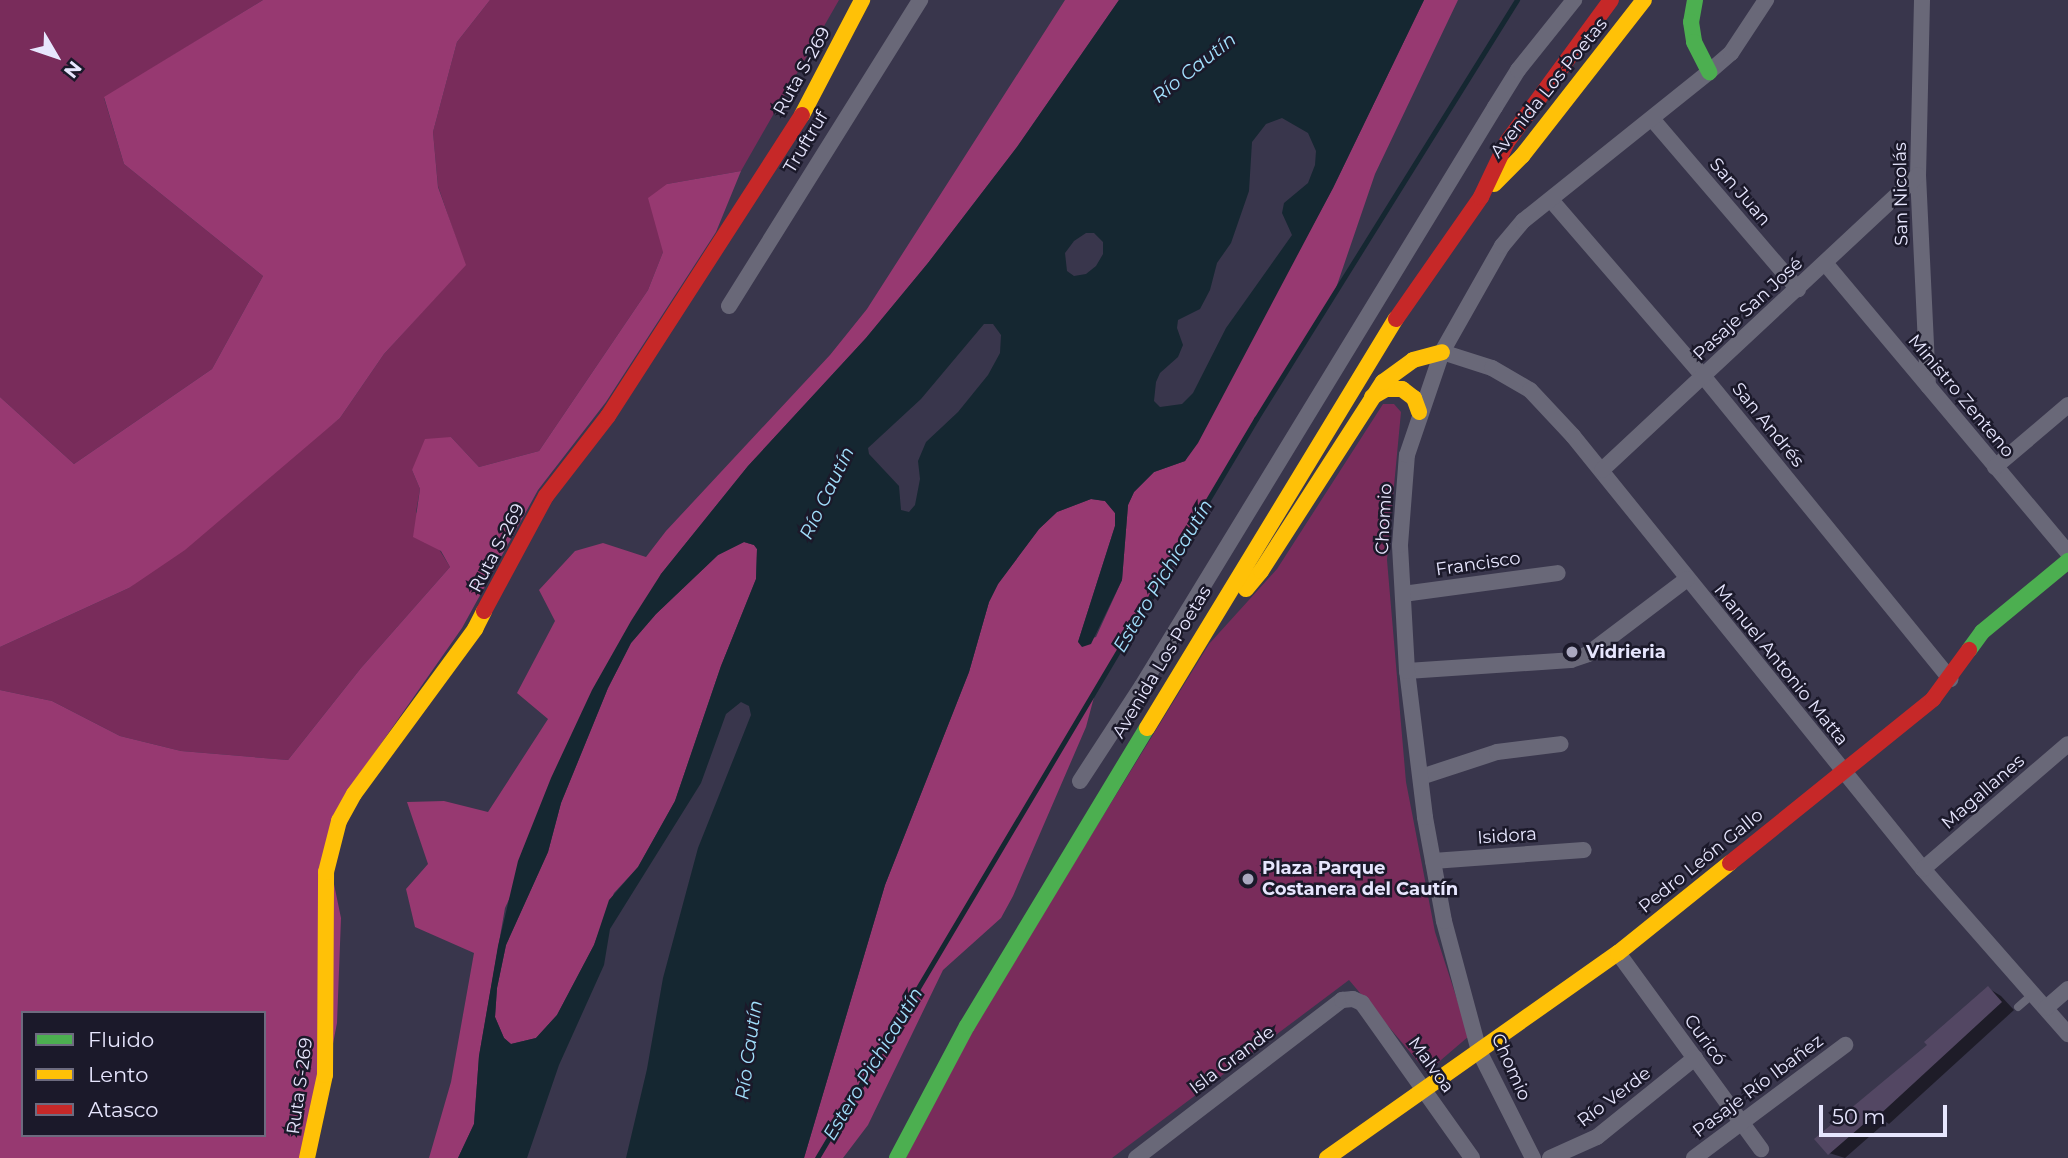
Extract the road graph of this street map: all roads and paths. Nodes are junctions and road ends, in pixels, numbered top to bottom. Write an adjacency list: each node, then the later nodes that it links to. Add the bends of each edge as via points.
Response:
1 (862, 0): 56 (main road, Ruta S-269, via 800,118 608,416 546,496 475,629 339,821 326,872 325,1075)
2 (920, 0): 18 (street, Truftruf)
3 (1574, 0): 39 (street, via 1506,89 1142,687)
4 (1604, 0): 10 (main road)
5 (1611, 0): 10 (main road, Avenida Los Poetas)
6 (1695, 0): 11 (main road, via 1694,42)
7 (1766, 0): 11 (street, Chomio, via 1731,52)
8 (1922, 0): 13 (street, San Nicolás)
9 (1643, 3): 14 (main road, Avenida Los Poetas, via 1522,156)
10 (1569, 60): 14 (main road, Avenida Los Poetas, via 1507,142)
11 (1709, 72): 12 (street, Chomio)
12 (1653, 120): 15 (street, Chomio); 17 (street, San Juan)
13 (1919, 175): 16 (street, Pasaje San José); 21 (street, San Nicolás)
14 (1481, 197): 32 (main road, Avenida Los Poetas, via 1380,342)
15 (1551, 200): 19 (street, Chomio, via 1523,221 1502,246); 20 (street, San Andrés)
16 (1825, 263): 17 (street, Pasaje San José); 21 (street, Ministro Zenteno)
17 (1798, 289): 20 (street, Pasaje San José)
18 (729, 306)
19 (1442, 352): 22 (main road, via 1402,366); 24 (street, Chomio); 26 (street, Manuel Antonio Matta, via 1492,368 1530,390)
20 (1704, 377): 26 (street, Pasaje San José); 34 (street, San Andrés)
21 (1928, 386): 25 (street, Ministro Zenteno)
22 (1372, 397): 24 (main road, via 1386,389 1402,389 1414,398); 32 (main road, via 1261,571)
23 (2068, 405): 25 (street)
24 (1419, 412): 31 (street, Chomio, via 1403,493)
25 (1995, 467): 27 (street, Ministro Zenteno)
26 (1602, 470): 30 (street, Manuel Antonio Matta)
27 (2068, 553)
28 (2068, 561): 34 (main road, Pedro León Gallo, via 1982,632)
29 (1558, 573): 31 (street, Francisco)
30 (1687, 579): 33 (street, via 1588,654 1571,660); 37 (street, Manuel Antonio Matta)
31 (1403, 594): 33 (street, Chomio)
32 (1201, 634): 57 (main road, Avenida Los Poetas, via 967,1026)
33 (1407, 671): 38 (street, Chomio)
34 (1950, 679): 37 (main road, Pedro León Gallo, via 1933,699)
35 (1561, 744): 38 (street, via 1497,752)
36 (2068, 744): 42 (street, Magallanes)
37 (1843, 771): 42 (street, Manuel Antonio Matta); 43 (main road, Pedro León Gallo)
38 (1421, 777): 41 (street, Chomio)
39 (1080, 781)
40 (1584, 850): 41 (street, Isidora)
41 (1433, 861): 51 (street, Chomio)
42 (1923, 869): 45 (street, Manuel Antonio Matta)
43 (1618, 953): 51 (main road, Pedro León Gallo); 52 (street, Curicó)
44 (2068, 989): 48 (street)
45 (2033, 994): 47 (lane); 48 (street, Manuel Antonio Matta)
46 (1353, 999): 53 (street, Malvoa, via 1362,1003); 58 (street, Isla Grande, via 1342,1000)
47 (2018, 1007)
48 (2046, 1008): 49 (street, Manuel Antonio Matta)
49 (2068, 1034)
50 (1845, 1045): 54 (street, Pasaje Río Ibañez)
51 (1479, 1051): 53 (main road, Pedro León Gallo); 61 (street, Chomio)
52 (1695, 1058): 54 (street, Curicó); 62 (street, Río Verde, via 1597,1137)
53 (1425, 1089): 59 (main road, Pedro León Gallo); 60 (street, Malvoa)
54 (1741, 1122): 55 (street, Curicó); 63 (street, Pasaje Río Ibañez)
55 (1761, 1149)
56 (307, 1158)
57 (897, 1158)
58 (1136, 1158)
59 (1328, 1158)
60 (1472, 1158)
61 (1533, 1158)
62 (1550, 1158)
63 (1694, 1158)

